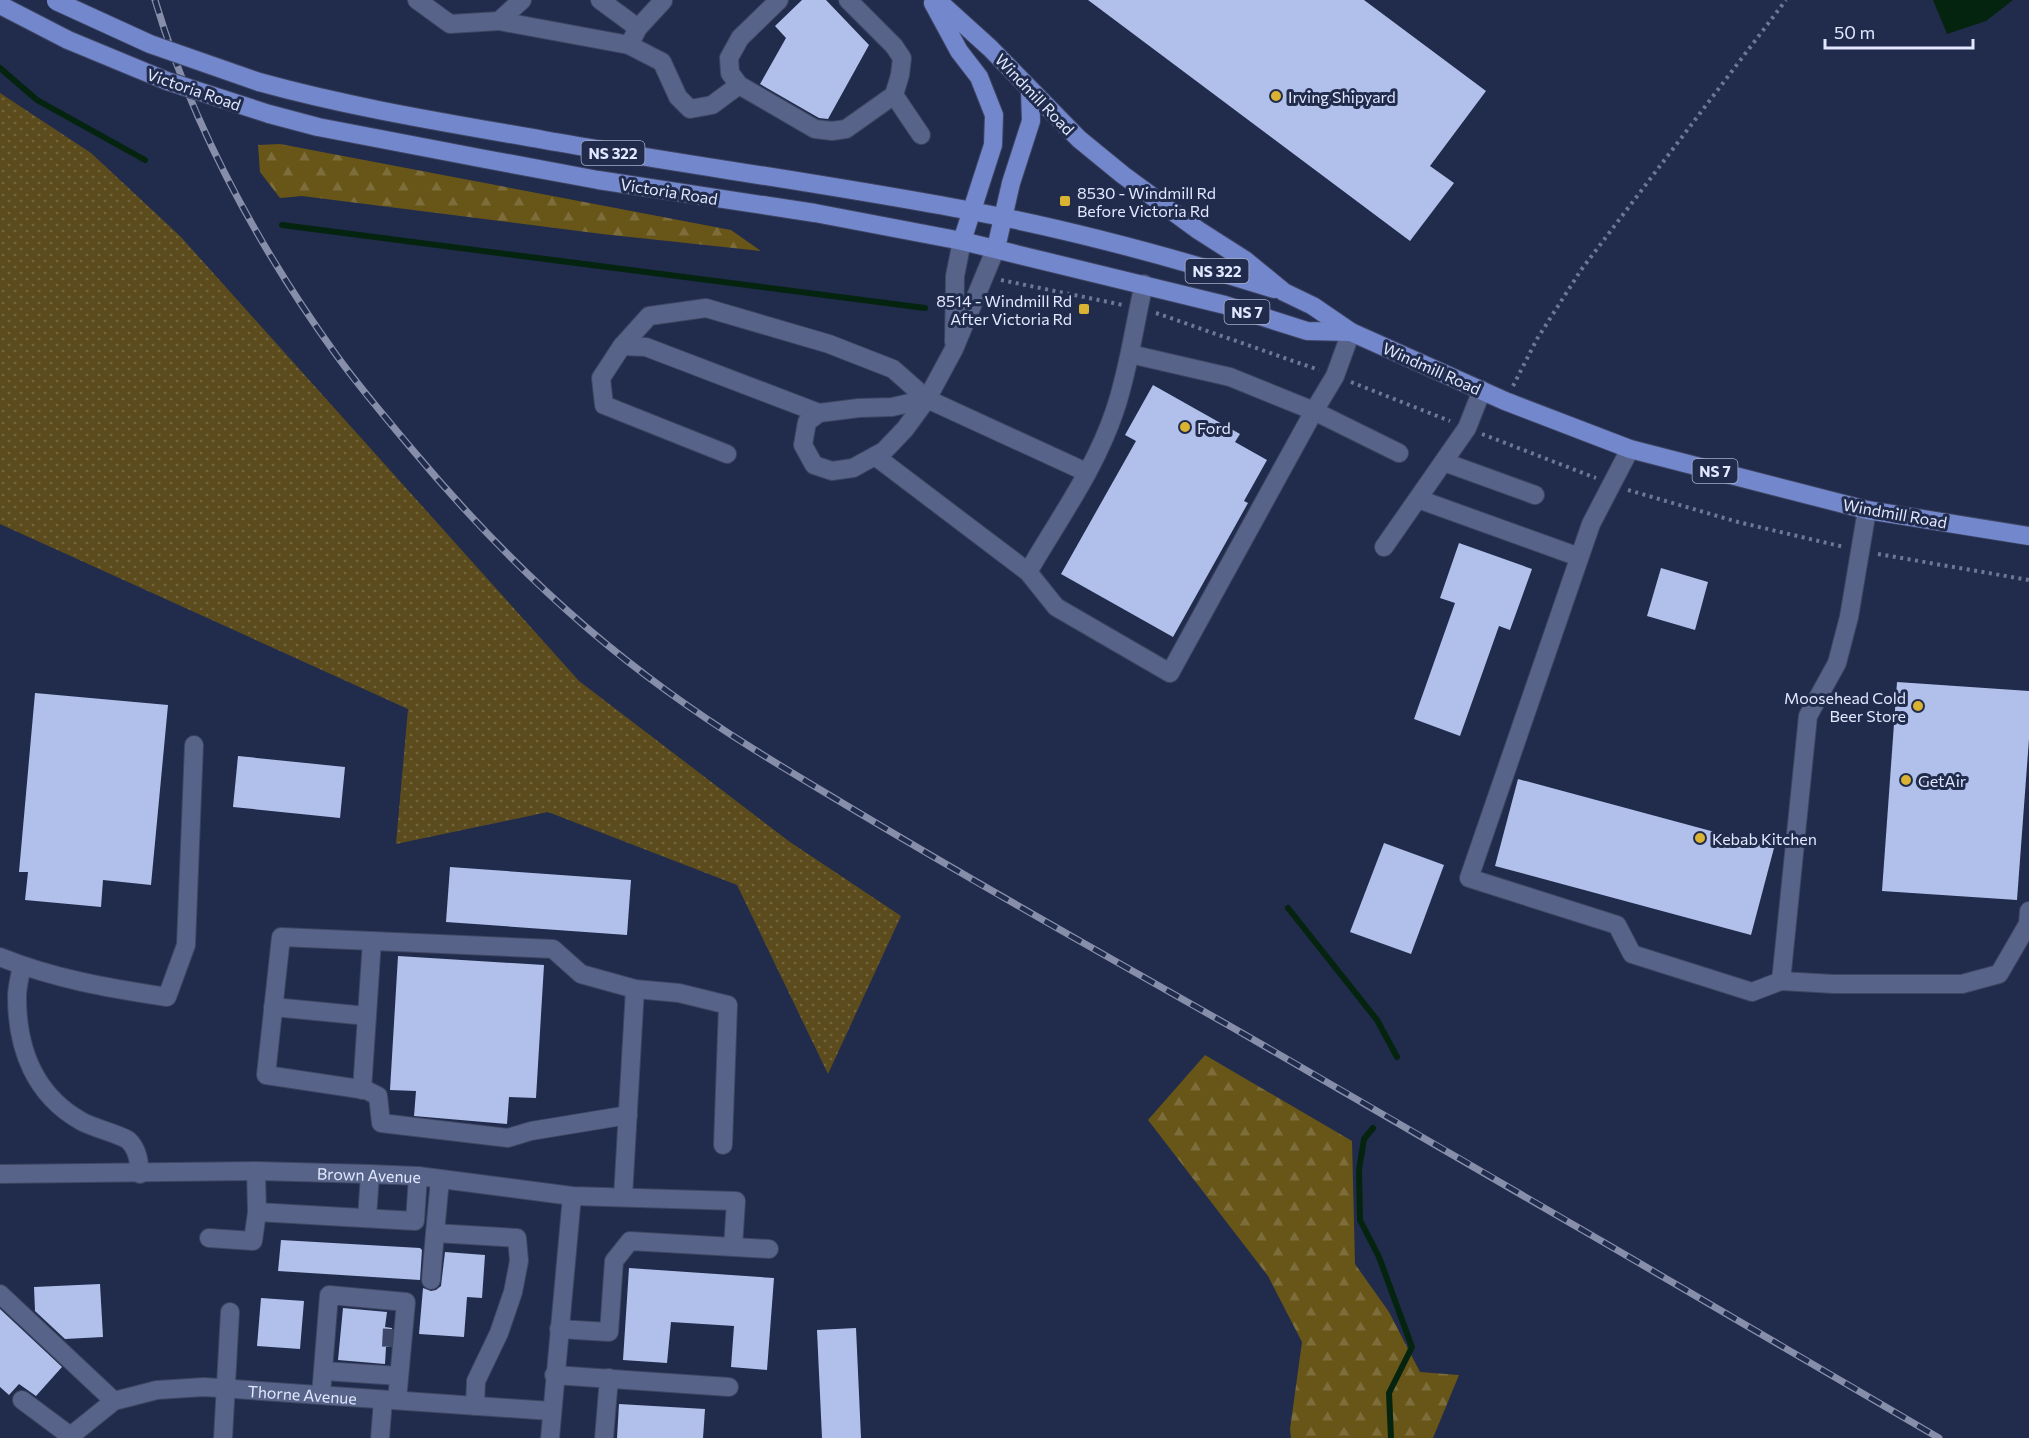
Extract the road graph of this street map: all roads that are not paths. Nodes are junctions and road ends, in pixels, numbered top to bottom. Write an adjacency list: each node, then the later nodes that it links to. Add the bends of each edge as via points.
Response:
1 (417, 0): 11 (street, via 450,24)
2 (522, 0): 11 (street)
3 (600, 0): 12 (street)
4 (667, 0): 12 (street)
5 (778, 0): 14 (street, via 741,38 729,58 730,73)
6 (931, 0): 18 (main road, Windmill Road, via 959,51 980,77 994,115 993,145)
7 (937, 0): 15 (main road, Windmill Road / NS 7)
8 (55, 1): 18 (main road, Victoria Road / NS 322, bridge, via 150,44 318,99 445,124)
9 (859, 4): 16 (street, via 902,58)
10 (0, 5): 20 (main road, Victoria Road / NS 322, bridge, via 68,40 167,81 318,127)
11 (499, 21): 13 (street)
12 (638, 28): 13 (street)
13 (629, 45): 14 (street, via 662,62 678,97 690,109 712,105)
14 (739, 85): 16 (street, via 815,129 832,131 846,129)
15 (1030, 90): 19 (main road, via 1030,121); 23 (main road, Windmill Road / NS 7, via 1079,139 1123,175)
16 (894, 95): 17 (street)
17 (921, 135)
18 (971, 211): 19 (main road, Victoria Road / NS 322); 20 (main road, Windmill Road)
19 (1003, 217): 21 (main road); 23 (main road, Victoria Road / NS 322, via 1150,252)
20 (962, 240): 21 (main road, Victoria Road / NS 7); 26 (street, via 955,276)
21 (996, 248): 22 (main road, Victoria Road / NS 7); 26 (street)
22 (1144, 284): 24 (main road, Victoria Road / NS 7, via 1307,331); 27 (street)
23 (1284, 292): 24 (main road, Windmill Road / NS 7)
24 (1351, 332): 28 (main road, Windmill Road / NS 7); 30 (street, via 1335,376)
25 (622, 346): 29 (street, via 649,316 706,308 829,344 893,369); 31 (street, via 646,347); 34 (street, via 601,378 604,405)
26 (954, 350): 29 (street)
27 (1130, 354): 30 (street, via 1230,377); 37 (street, via 1115,411)
28 (1482, 390): 32 (main road, Windmill Road / NS 7); 36 (street, via 1467,428)
29 (927, 399): 31 (street, via 892,407); 35 (street, via 905,429 884,452); 37 (street)
30 (1314, 411): 33 (street); 44 (street, via 1170,674 1056,607)
31 (819, 414): 35 (street, via 807,422 803,445 814,465 832,471 853,468)
32 (1630, 449): 40 (main road, Windmill Road / NS 7); 43 (street, via 1591,524)
33 (1399, 453)
34 (728, 454)
35 (875, 456): 44 (street)
36 (1444, 462): 38 (street); 39 (street)
37 (1086, 472): 44 (street)
38 (1534, 495)
39 (1418, 499): 42 (street); 43 (street)
40 (1867, 510): 41 (main road, Windmill Road / NS 7); 50 (street, via 1837,663 1808,716)
41 (2029, 536)
42 (1384, 547)
43 (1579, 557): 50 (street, via 1469,878 1617,925 1632,954 1752,992)
44 (1028, 572)
45 (194, 745): 49 (street, via 186,945 167,998 81,983)
46 (2029, 911): 50 (street, via 2028,924 1999,974 1962,984)
47 (372, 941): 51 (street, via 553,949 581,974); 52 (street, via 281,937); 53 (street)
48 (0, 957): 49 (street)
49 (22, 966): 59 (street, via 16,995 31,1069 61,1107 81,1121 128,1140 139,1156)
50 (1781, 981)
51 (635, 989): 55 (street); 56 (street, via 679,993 728,1005)
52 (273, 1007): 53 (street); 54 (street, via 266,1076)
53 (367, 1016): 54 (street)
54 (362, 1090): 55 (street, via 378,1096 381,1123 508,1138)
55 (628, 1115): 64 (street)
56 (723, 1145)
57 (256, 1171): 59 (street, Brown Avenue); 60 (street, Brown Avenue); 65 (street)
58 (0, 1174): 59 (street, Brown Avenue)
59 (140, 1174)
60 (370, 1174): 61 (street, Brown Avenue); 66 (street)
61 (418, 1176): 62 (street, Brown Avenue); 66 (street, via 415,1221)
62 (440, 1179): 63 (street, Brown Avenue); 67 (street)
63 (572, 1196): 64 (street, Brown Avenue); 76 (street)
64 (623, 1197): 69 (street, Brown Avenue, via 736,1201)
65 (257, 1212): 66 (street); 68 (street, via 253,1241)
66 (367, 1218)
67 (435, 1233): 71 (street); 88 (street, via 517,1238 519,1261 513,1292 476,1381)
68 (209, 1238)
69 (733, 1247): 70 (street); 76 (street, via 630,1242 614,1261 609,1332)
70 (769, 1249)
71 (431, 1280)
72 (0, 1294): 87 (street)
73 (230, 1312): 83 (street)
74 (405, 1312): 75 (street, via 392,1323); 78 (street, via 406,1302 329,1295); 79 (street)
75 (392, 1328)
76 (559, 1329): 80 (street)
77 (391, 1347): 79 (street)
78 (324, 1371): 79 (street); 84 (street)
79 (400, 1372): 86 (street)
80 (554, 1375): 81 (street); 89 (street)
81 (609, 1378): 82 (street); 94 (street)
82 (729, 1387)
83 (225, 1388): 84 (street, Thorne Avenue); 87 (street, Thorne Avenue, via 157,1390); 91 (street)
84 (321, 1395): 86 (street, Thorne Avenue)
85 (22, 1400): 90 (street)
86 (390, 1400): 88 (street, Thorne Avenue); 92 (street)
87 (114, 1401): 90 (street, Thorne Avenue)
88 (475, 1406): 89 (street, Thorne Avenue)
89 (551, 1412): 93 (street)
90 (69, 1437)
91 (223, 1438)
92 (380, 1438)
93 (550, 1438)
94 (604, 1438)

